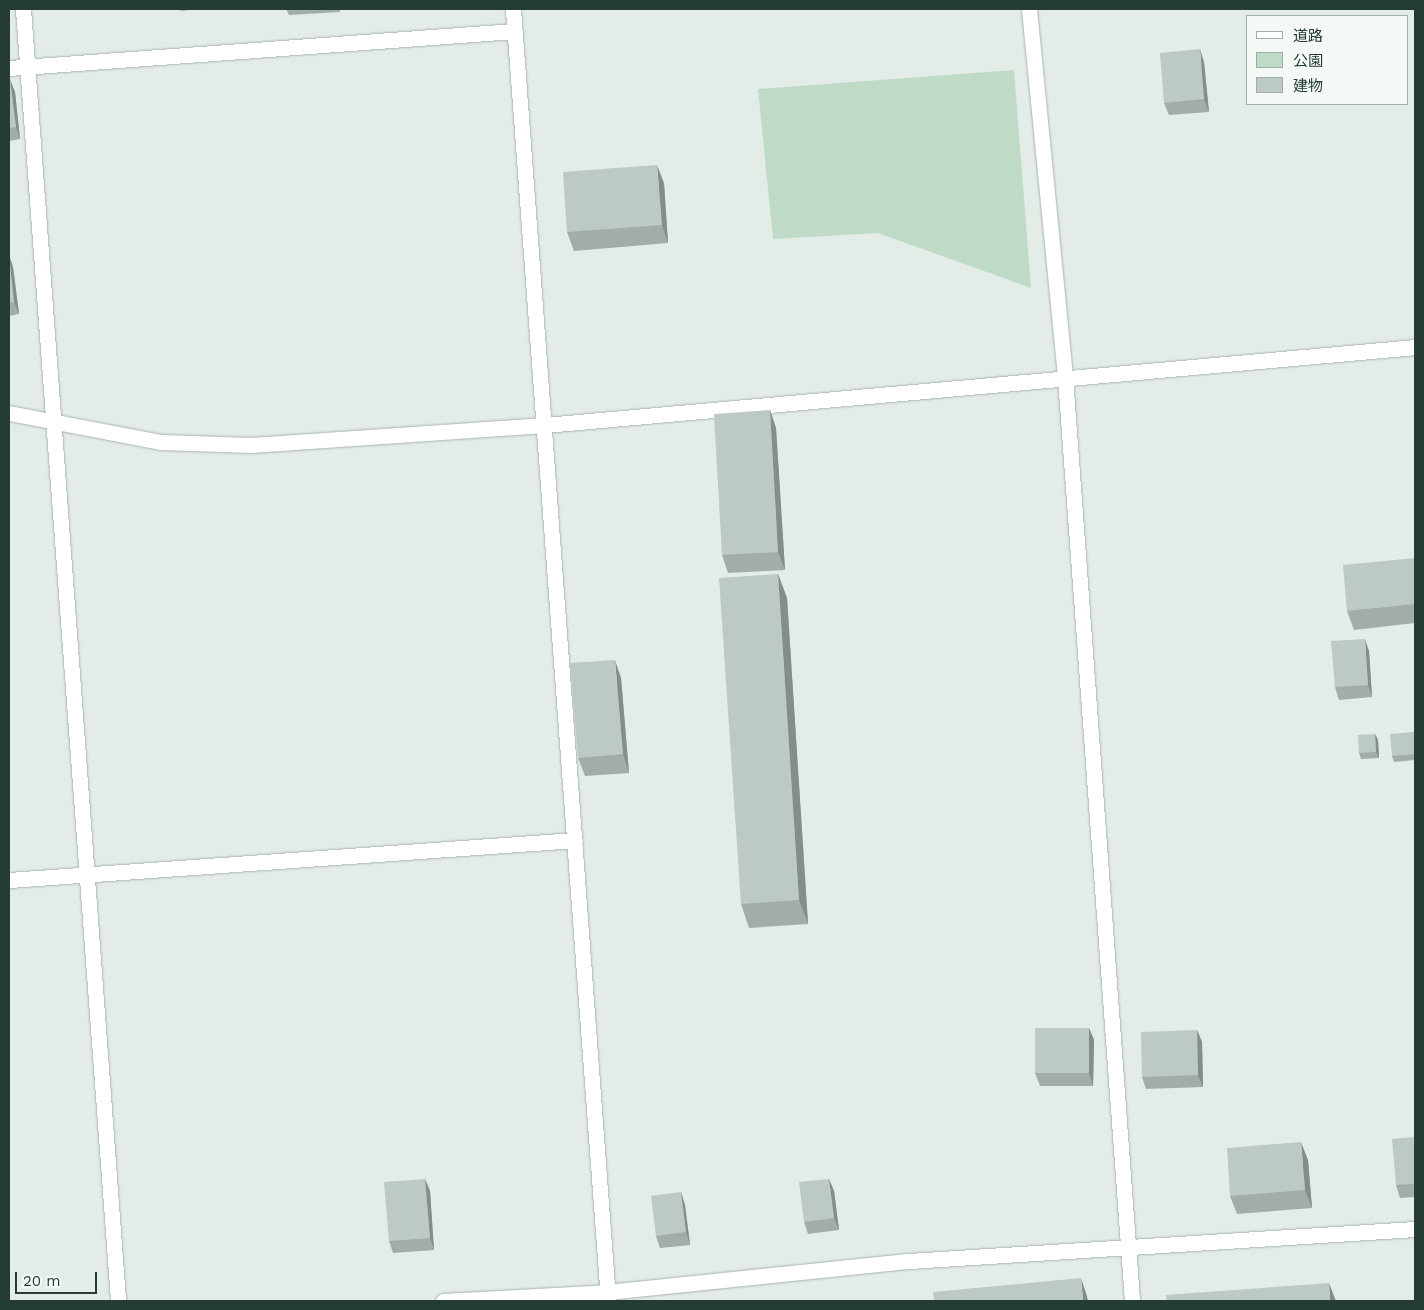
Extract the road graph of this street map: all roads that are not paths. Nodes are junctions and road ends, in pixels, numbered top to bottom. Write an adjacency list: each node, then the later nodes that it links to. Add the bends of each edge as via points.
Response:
1 (23, 9): 5 (street)
2 (513, 9): 4 (street)
3 (1029, 9): 8 (street)
4 (514, 31): 5 (street); 11 (street)
5 (27, 67): 6 (street); 10 (street)
6 (9, 68)
7 (1415, 347): 8 (street)
8 (1065, 377): 11 (street); 16 (street)
9 (9, 413): 10 (street)
10 (54, 424): 11 (street, via 161,442 252,445); 13 (street)
11 (545, 425): 12 (street)
12 (575, 840): 13 (street); 17 (street)
13 (86, 877): 14 (street); 18 (street)
14 (9, 880)
15 (1415, 1229): 16 (street)
16 (1128, 1247): 17 (street, via 910,1261); 20 (street)
17 (607, 1297): 19 (street)
18 (118, 1301)
19 (443, 1301)
20 (1132, 1301)

